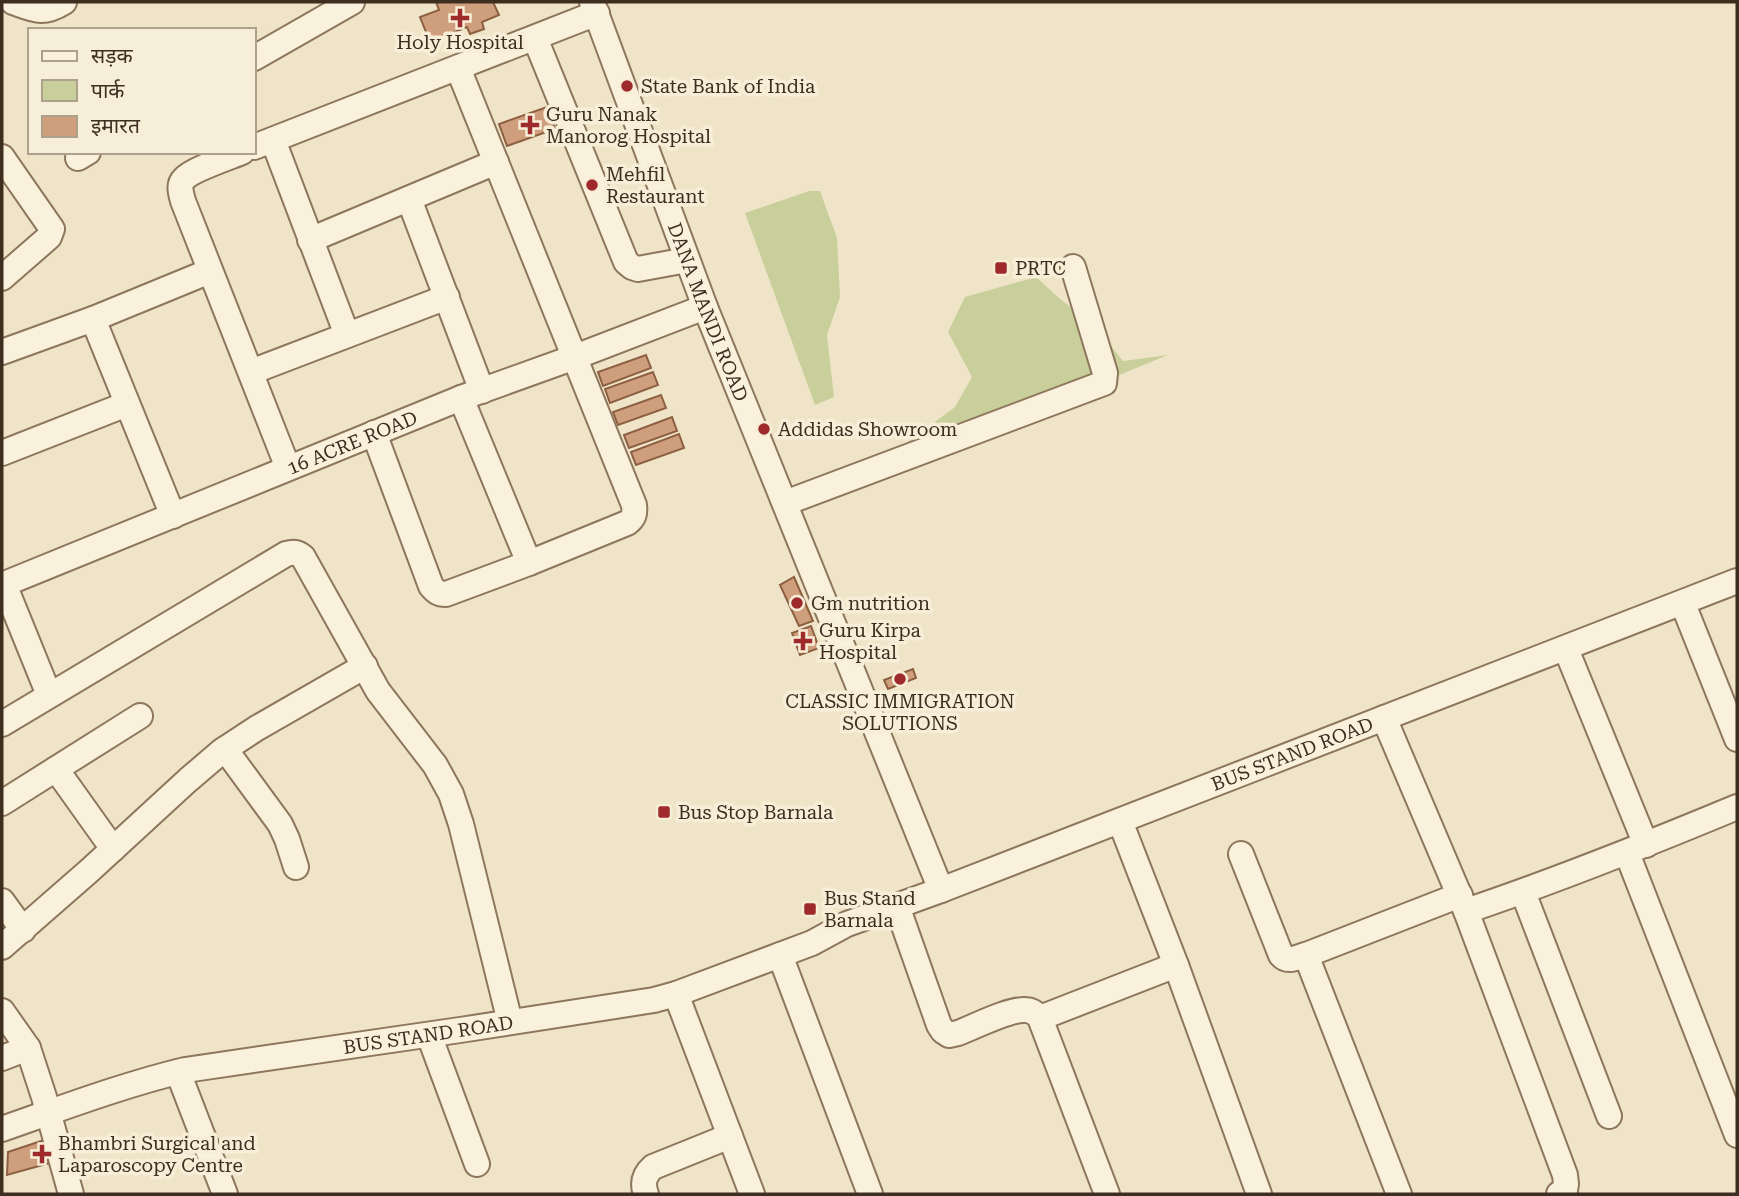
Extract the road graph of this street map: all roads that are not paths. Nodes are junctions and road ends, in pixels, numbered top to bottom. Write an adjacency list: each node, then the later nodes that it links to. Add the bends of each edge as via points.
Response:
1 (13, 2): 2 (street, via 44,11)
2 (64, 2)
3 (352, 2): 6 (street)
4 (595, 8): 5 (street); 14 (street, DANA MANDI ROAD)
5 (535, 38): 7 (street); 14 (street, via 626,262 638,269)
6 (256, 57)
7 (458, 68): 8 (street); 11 (street)
8 (263, 144): 13 (street)
9 (237, 154): 16 (street, via 192,173 183,179 180,189)
10 (2, 157): 17 (street, via 52,229 49,237)
11 (496, 162): 12 (street); 23 (street)
12 (409, 199): 13 (street); 18 (street)
13 (310, 240): 21 (street)
14 (687, 260): 19 (street, DANA MANDI ROAD)
15 (1073, 267): 30 (street, via 1105,373 1104,383)
16 (211, 271): 20 (street); 24 (street)
17 (2, 278)
18 (447, 297): 21 (street); 25 (street)
19 (705, 307): 23 (street, 16 ACRE ROAD); 30 (street, DANA MANDI ROAD)
20 (93, 319): 22 (street); 26 (street)
21 (347, 335): 24 (street)
22 (2, 352)
23 (575, 357): 25 (street, 16 ACRE ROAD); 32 (street, via 635,512 627,523)
24 (251, 372): 29 (street)
25 (471, 395): 27 (street, 16 ACRE ROAD); 32 (street)
26 (127, 404): 28 (street); 31 (street)
27 (374, 433): 29 (street, 16 ACRE ROAD); 32 (street, via 435,591 446,594)
28 (2, 453)
29 (288, 468): 31 (street, 16 ACRE ROAD)
30 (785, 503): 52 (street, DANA MANDI ROAD)
31 (173, 516): 34 (street, 16 ACRE ROAD)
32 (529, 563)
33 (1737, 581): 35 (street, BUS STAND ROAD)
34 (3, 585): 38 (street)
35 (1683, 604): 36 (street, BUS STAND ROAD); 42 (street)
36 (1566, 649): 40 (street, BUS STAND ROAD); 49 (street)
37 (365, 666): 38 (street, via 303,557 293,552); 43 (street); 65 (street, via 377,691 435,765 451,794)
38 (49, 695): 41 (street)
39 (140, 716): 44 (street)
40 (1384, 718): 47 (street, BUS STAND ROAD); 55 (street)
41 (2, 724)
42 (1737, 739)
43 (225, 749): 48 (street); 51 (street, via 280,824)
44 (56, 769): 45 (street); 48 (street)
45 (2, 803)
46 (1737, 807): 49 (street)
47 (1120, 821): 52 (street, BUS STAND ROAD); 62 (street)
48 (113, 849): 58 (street)
49 (1636, 849): 53 (street); 75 (street)
50 (1241, 854): 60 (street, via 1281,955 1289,960)
51 (296, 867)
52 (941, 890): 56 (street, BUS STAND ROAD)
53 (1523, 892): 55 (street); 73 (street)
54 (2, 901): 58 (street)
55 (1463, 903): 60 (street); 86 (street, via 1565,1175 1565,1190)
56 (897, 906): 57 (street, BUS STAND ROAD); 66 (street, via 943,1031 958,1033 1015,1011 1027,1010)
57 (847, 924): 61 (street, BUS STAND ROAD); 65 (street, BUS STAND ROAD, via 805,932 650,986)
58 (23, 930): 59 (street)
59 (2, 947)
60 (1306, 955): 85 (street)
61 (780, 956): 63 (street, BUS STAND ROAD); 82 (street)
62 (1176, 965): 66 (street); 84 (street)
63 (676, 994): 65 (street, BUS STAND ROAD); 76 (street)
64 (2, 1011): 68 (street)
65 (509, 1017): 67 (street, BUS STAND ROAD); 71 (street, BUS STAND ROAD, via 189,1055)
66 (1040, 1018): 83 (street)
67 (429, 1035): 70 (street, BUS STAND ROAD); 77 (street)
68 (28, 1048): 69 (street); 71 (street)
69 (2, 1058)
70 (178, 1072): 71 (street, BUS STAND ROAD); 79 (street)
71 (46, 1105): 72 (street, BUS STAND ROAD); 74 (street, BUS STAND ROAD); 78 (street)
72 (2, 1113)
73 (1609, 1116)
74 (2, 1129)
75 (1737, 1135)
76 (730, 1136): 80 (street, via 653,1167 644,1180); 81 (street)
77 (477, 1164)
78 (71, 1194)
79 (225, 1194)
80 (646, 1194)
81 (752, 1194)
82 (870, 1194)
83 (1107, 1194)
84 (1259, 1194)
85 (1399, 1194)
86 (1559, 1194)

